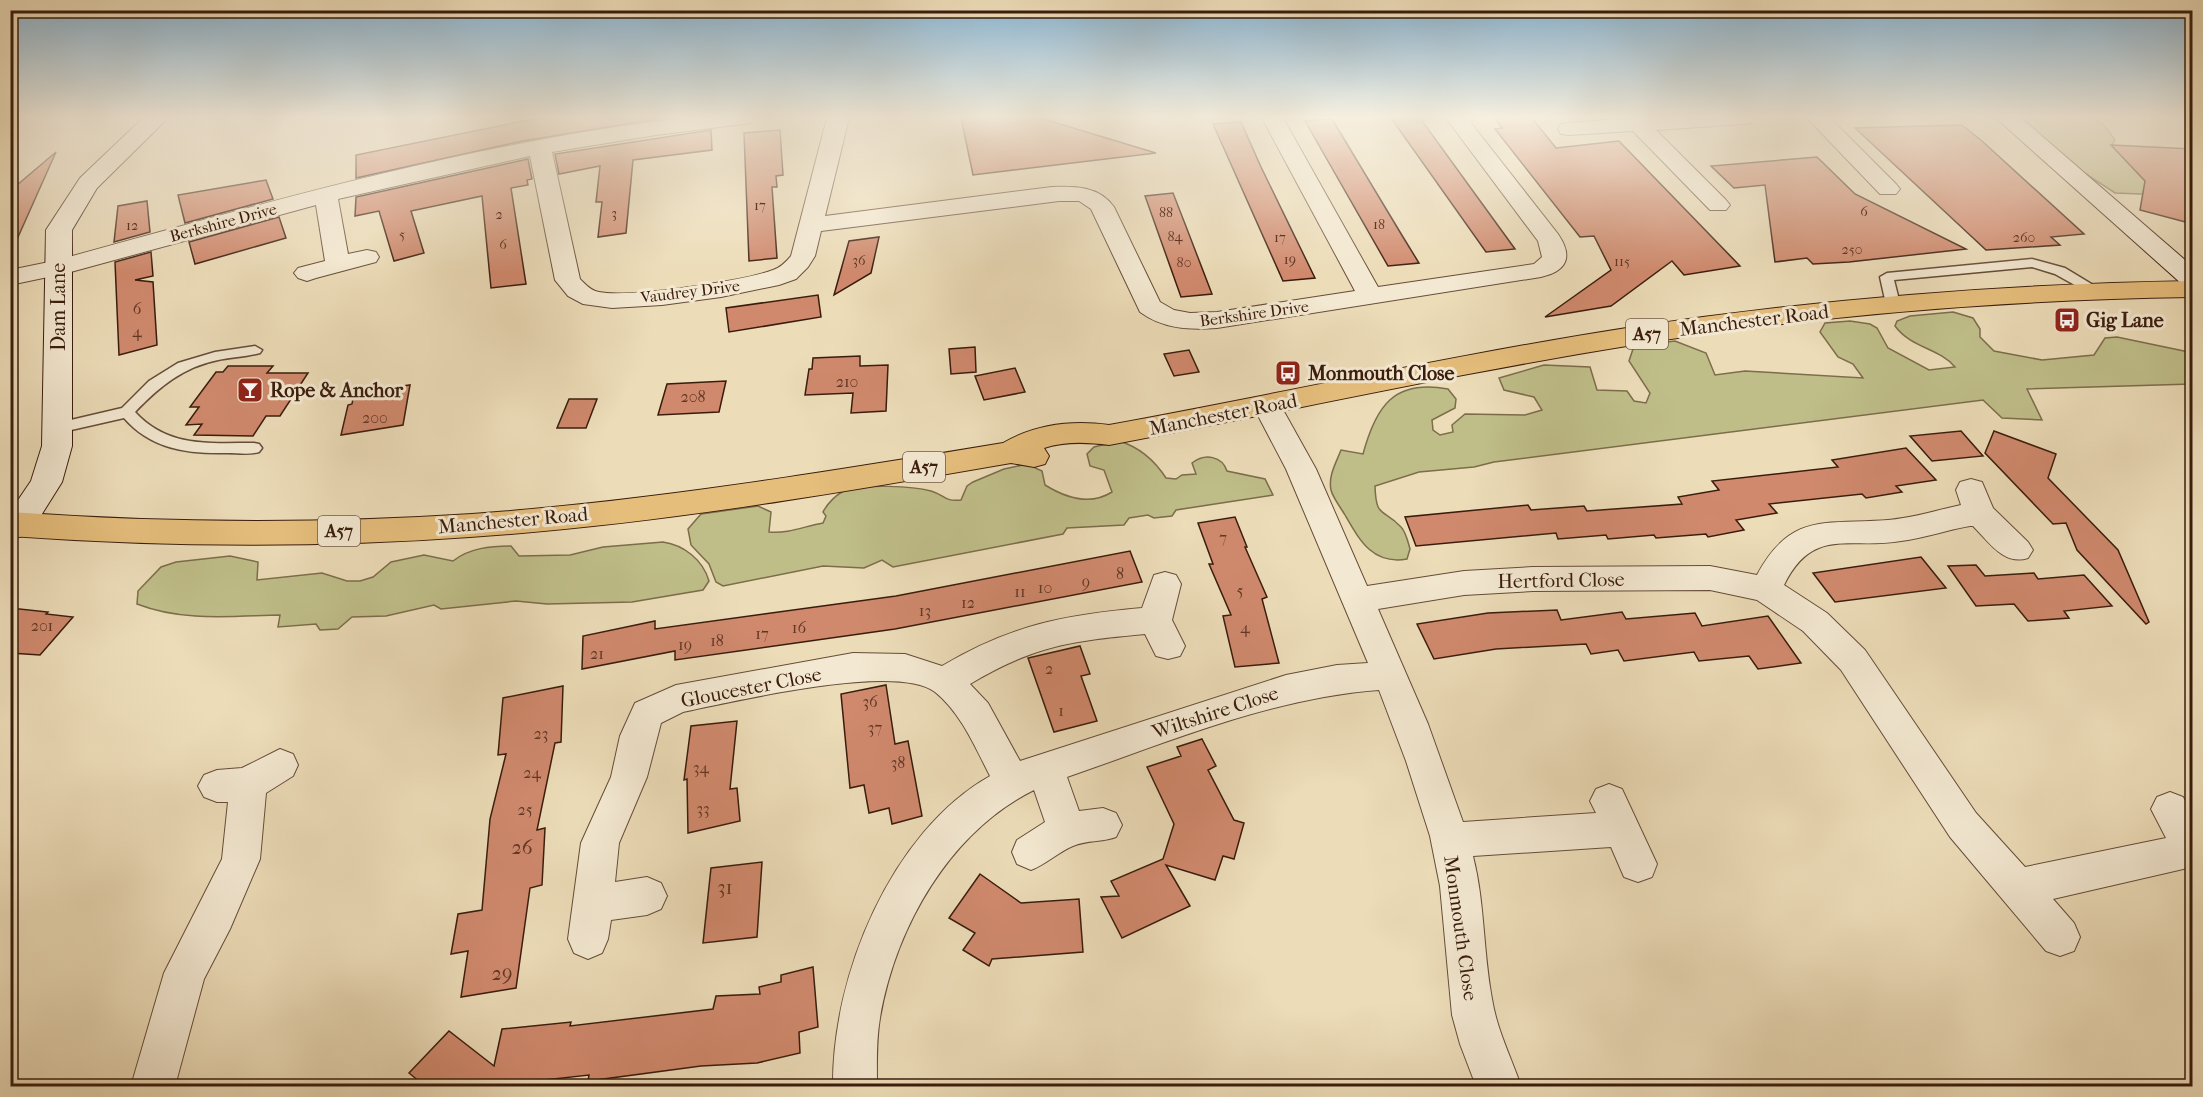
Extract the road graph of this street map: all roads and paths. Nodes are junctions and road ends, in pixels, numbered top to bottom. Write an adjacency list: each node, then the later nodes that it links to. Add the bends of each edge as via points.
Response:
1 (102, 169): 16 (street, Dam Lane, via 69,207 59,230)
2 (436, 169): 11 (street, Berkshire Drive)
3 (544, 169): 13 (street, Vaudrey Drive, via 568,280 578,293 596,300 763,283 797,266)
4 (825, 169): 13 (street, Vaudrey Drive)
5 (1300, 169): 21 (street)
6 (1495, 169): 21 (street, Berkshire Drive, via 1549,239 1556,259 1541,270)
7 (1682, 169): 12 (street)
8 (1868, 169): 10 (street)
9 (2066, 169): 19 (street)
10 (1888, 189)
11 (326, 194): 15 (street); 16 (street, Berkshire Drive)
12 (1717, 205)
13 (810, 225): 21 (street, Berkshire Drive, via 1052,194 1081,194 1098,201 1149,306 1169,318 1185,322 1217,320)
14 (367, 257): 15 (street)
15 (338, 265): 17 (street)
16 (57, 268): 18 (street, Berkshire Drive); 25 (street, Dam Lane)
17 (307, 273)
18 (10, 278)
19 (2193, 279)
20 (2193, 289): 23 (main road, Manchester Road / A57, via 1893,304 1742,320 1516,356)
21 (1370, 296)
22 (255, 350): 24 (lane, via 183,366 154,384)
23 (1267, 406): 27 (main road, Manchester Road / A57, via 1109,435 1088,448 1036,457 1011,452 746,496 510,523 312,532 164,532); 31 (street, Monmouth Close, via 1288,442)
24 (126, 412): 25 (lane); 26 (lane, via 144,431 179,447)
25 (58, 428): 27 (street, Dam Lane, via 46,482)
26 (254, 448)
27 (15, 525)
28 (2017, 550): 30 (street, via 1975,502 1950,517 1903,530 1808,538 1786,553)
29 (1165, 584): 33 (street, via 1161,633 1106,625 1034,638 981,659)
30 (1766, 589): 31 (street, Hertford Close, via 1710,578 1533,579 1464,583); 41 (street, Hertford Close, via 1815,622 1853,660 1963,825)
31 (1357, 600): 32 (street, Monmouth Close)
32 (1389, 675): 34 (street, Wiltshire Close, via 1286,688); 37 (street, Monmouth Close, via 1425,764)
33 (946, 681): 34 (street); 42 (street, Gloucester Close, via 905,668 853,667 676,699 648,713 638,736 629,777 600,843 590,921)
34 (1028, 775): 39 (street, via 1085,827); 45 (street, Wiltshire Close, via 970,811 942,838 890,923 861,1004 855,1039)
35 (248, 778): 44 (street, via 241,859 185,973)
36 (2170, 809): 38 (street)
37 (1449, 840): 40 (street, via 1615,815); 46 (street, Monmouth Close, via 1462,901 1478,1036)
38 (2193, 850): 41 (street)
39 (1032, 852)
40 (1638, 864)
41 (2016, 887): 43 (street, Hertford Close)
42 (647, 896)
43 (2060, 937)
44 (153, 1086)
45 (855, 1086)
46 (1499, 1086)

